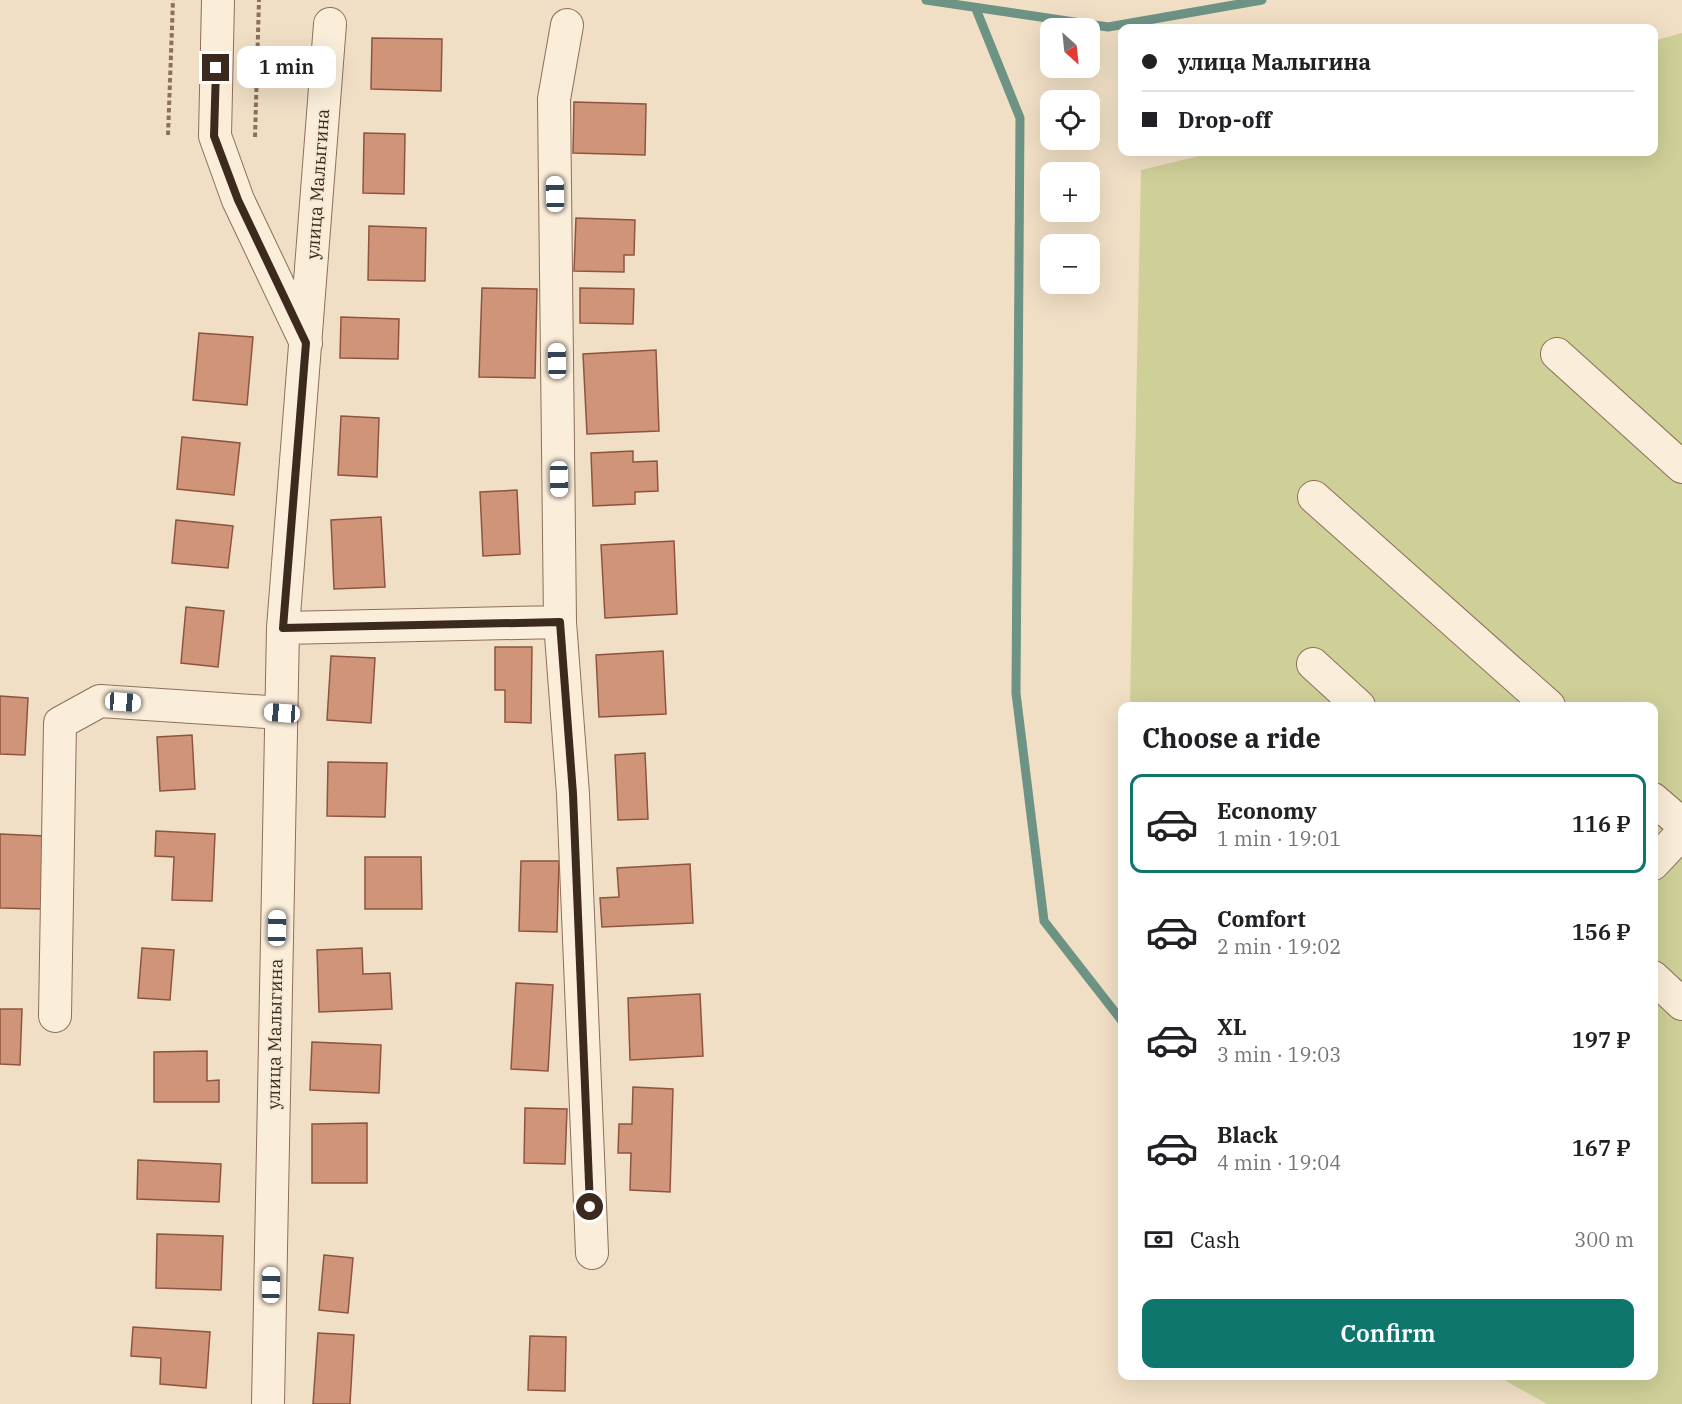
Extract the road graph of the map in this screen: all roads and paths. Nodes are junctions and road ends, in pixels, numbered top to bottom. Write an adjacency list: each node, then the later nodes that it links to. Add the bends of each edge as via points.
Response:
1 (173, 0): 6 (path)
2 (218, 0): 8 (street, via 214,136 238,200)
3 (259, 0): 7 (path)
4 (330, 24): 8 (street, улица Малыгина)
5 (567, 25): 12 (street, via 554,99)
6 (168, 135)
7 (255, 137)
8 (306, 343): 13 (street, улица Малыгина)
9 (1557, 354): 10 (street)
10 (1682, 467)
11 (1314, 497): 16 (street)
12 (560, 622): 13 (street); 25 (street, via 573,794)
13 (283, 628): 17 (street, улица Малыгина)
14 (1313, 664): 15 (street)
15 (1355, 702)
16 (1545, 702)
17 (282, 713): 24 (street, via 100,701 60,723); 26 (street, улица Малыгина)
18 (1658, 803): 19 (street)
19 (1682, 824)
20 (1682, 833): 21 (street)
21 (1658, 859)
22 (1658, 982): 23 (street)
23 (1682, 1004)
24 (55, 1016)
25 (592, 1252)
26 (268, 1404)

